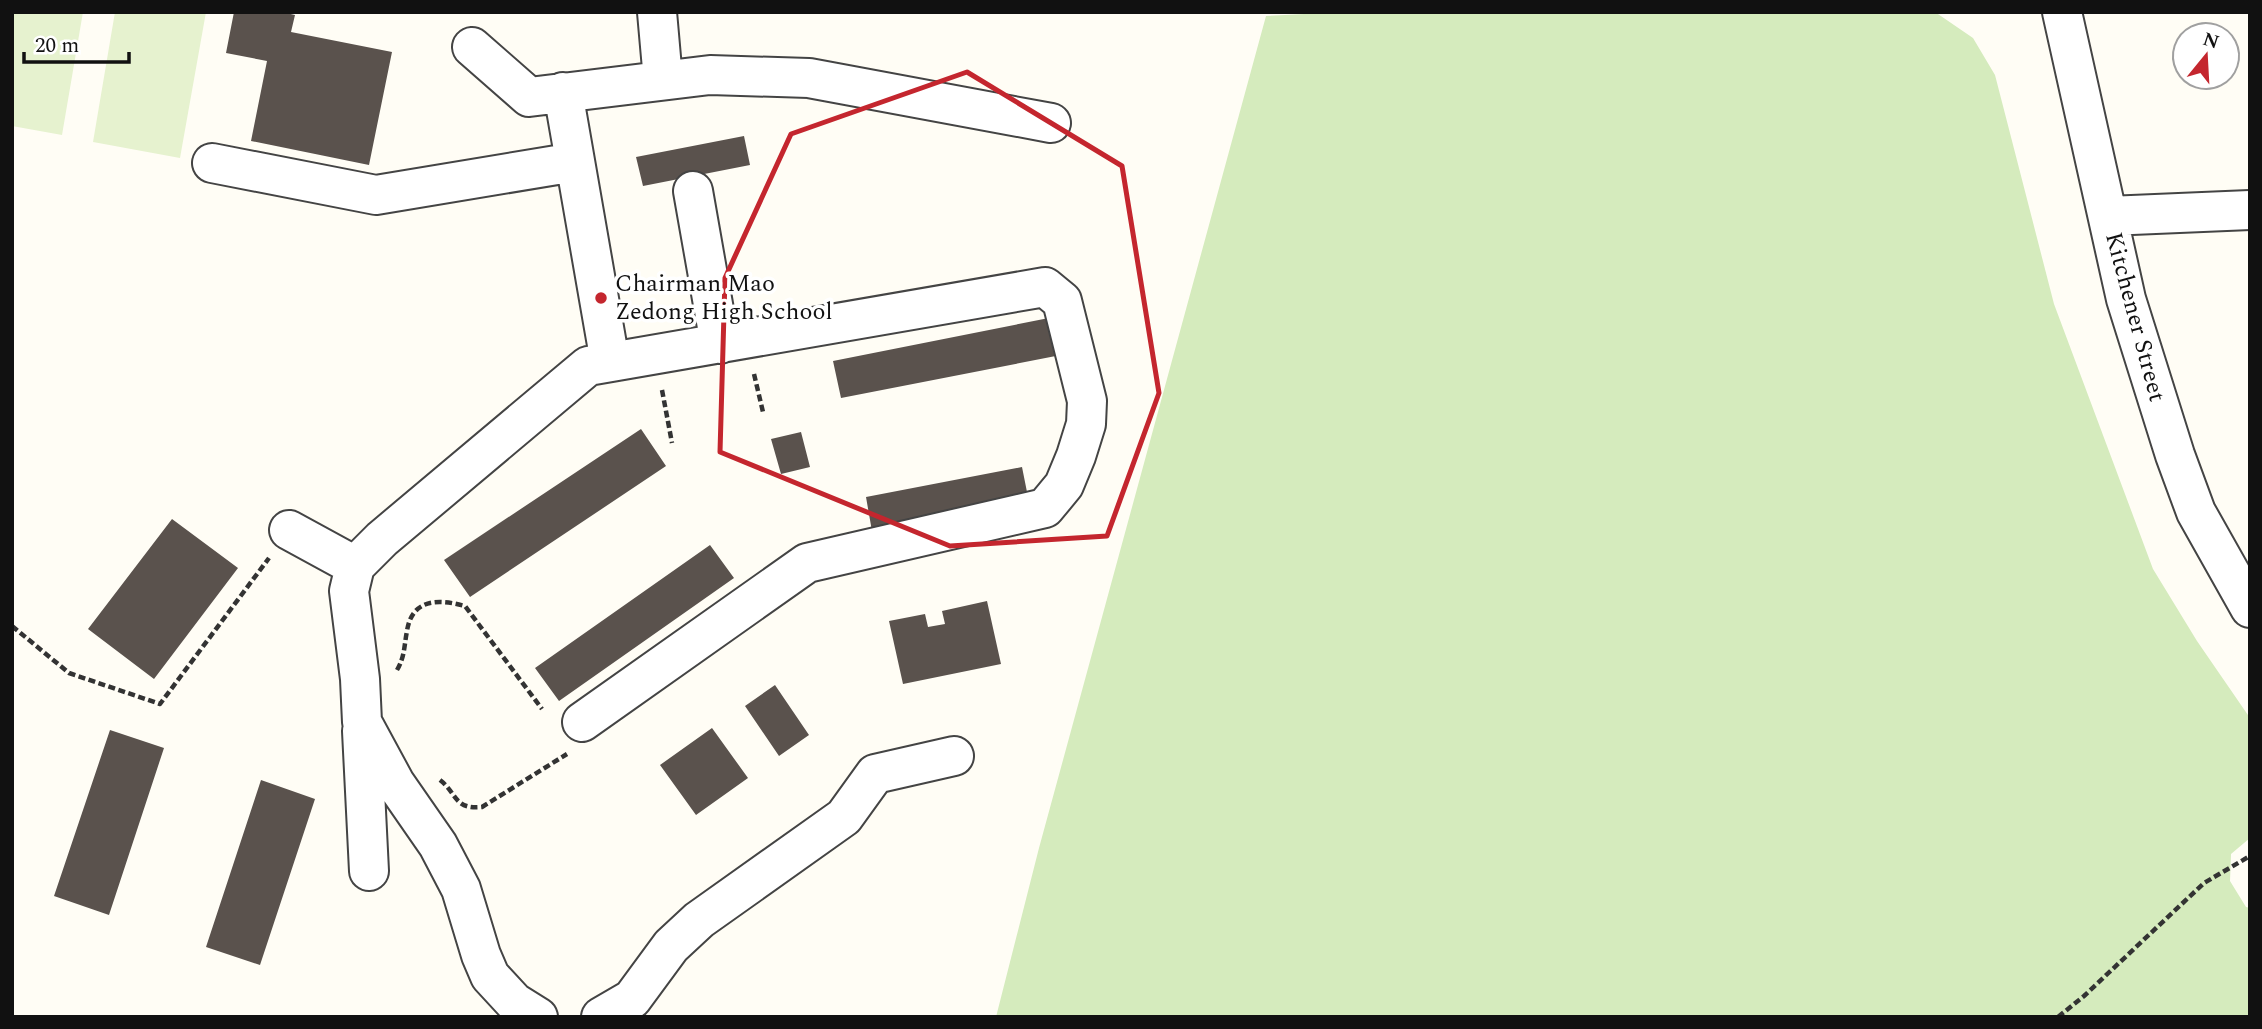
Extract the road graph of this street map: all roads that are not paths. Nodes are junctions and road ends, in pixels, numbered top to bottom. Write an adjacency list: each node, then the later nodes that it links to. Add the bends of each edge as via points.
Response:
1 (657, 12): 4 (street)
2 (2062, 12): 11 (street, Kitchener Street)
3 (472, 47): 5 (street, via 529,97)
4 (663, 80): 5 (street); 6 (street, via 710,75 809,78)
5 (563, 92): 8 (street)
6 (1051, 123)
7 (212, 163): 8 (street, via 376,195)
8 (577, 173): 13 (street)
9 (693, 191): 12 (street)
10 (2250, 210): 11 (street)
11 (2108, 216): 16 (street, Kitchener Street, via 2126,299 2175,455 2196,512)
12 (720, 344): 13 (street); 18 (street, via 1045,287 1062,301 1087,401 1086,424 1064,485 1045,508 807,563)
13 (610, 362): 15 (street, via 588,366)
14 (289, 530): 15 (street)
15 (355, 566): 17 (street, via 349,591)
16 (2250, 608)
17 (362, 722): 20 (street); 21 (street, via 461,889 490,976 514,1002)
18 (577, 737)
19 (954, 756): 22 (street, via 875,774 844,817 699,920 671,946 632,999)
20 (369, 872)
21 (538, 1017)
22 (601, 1017)

